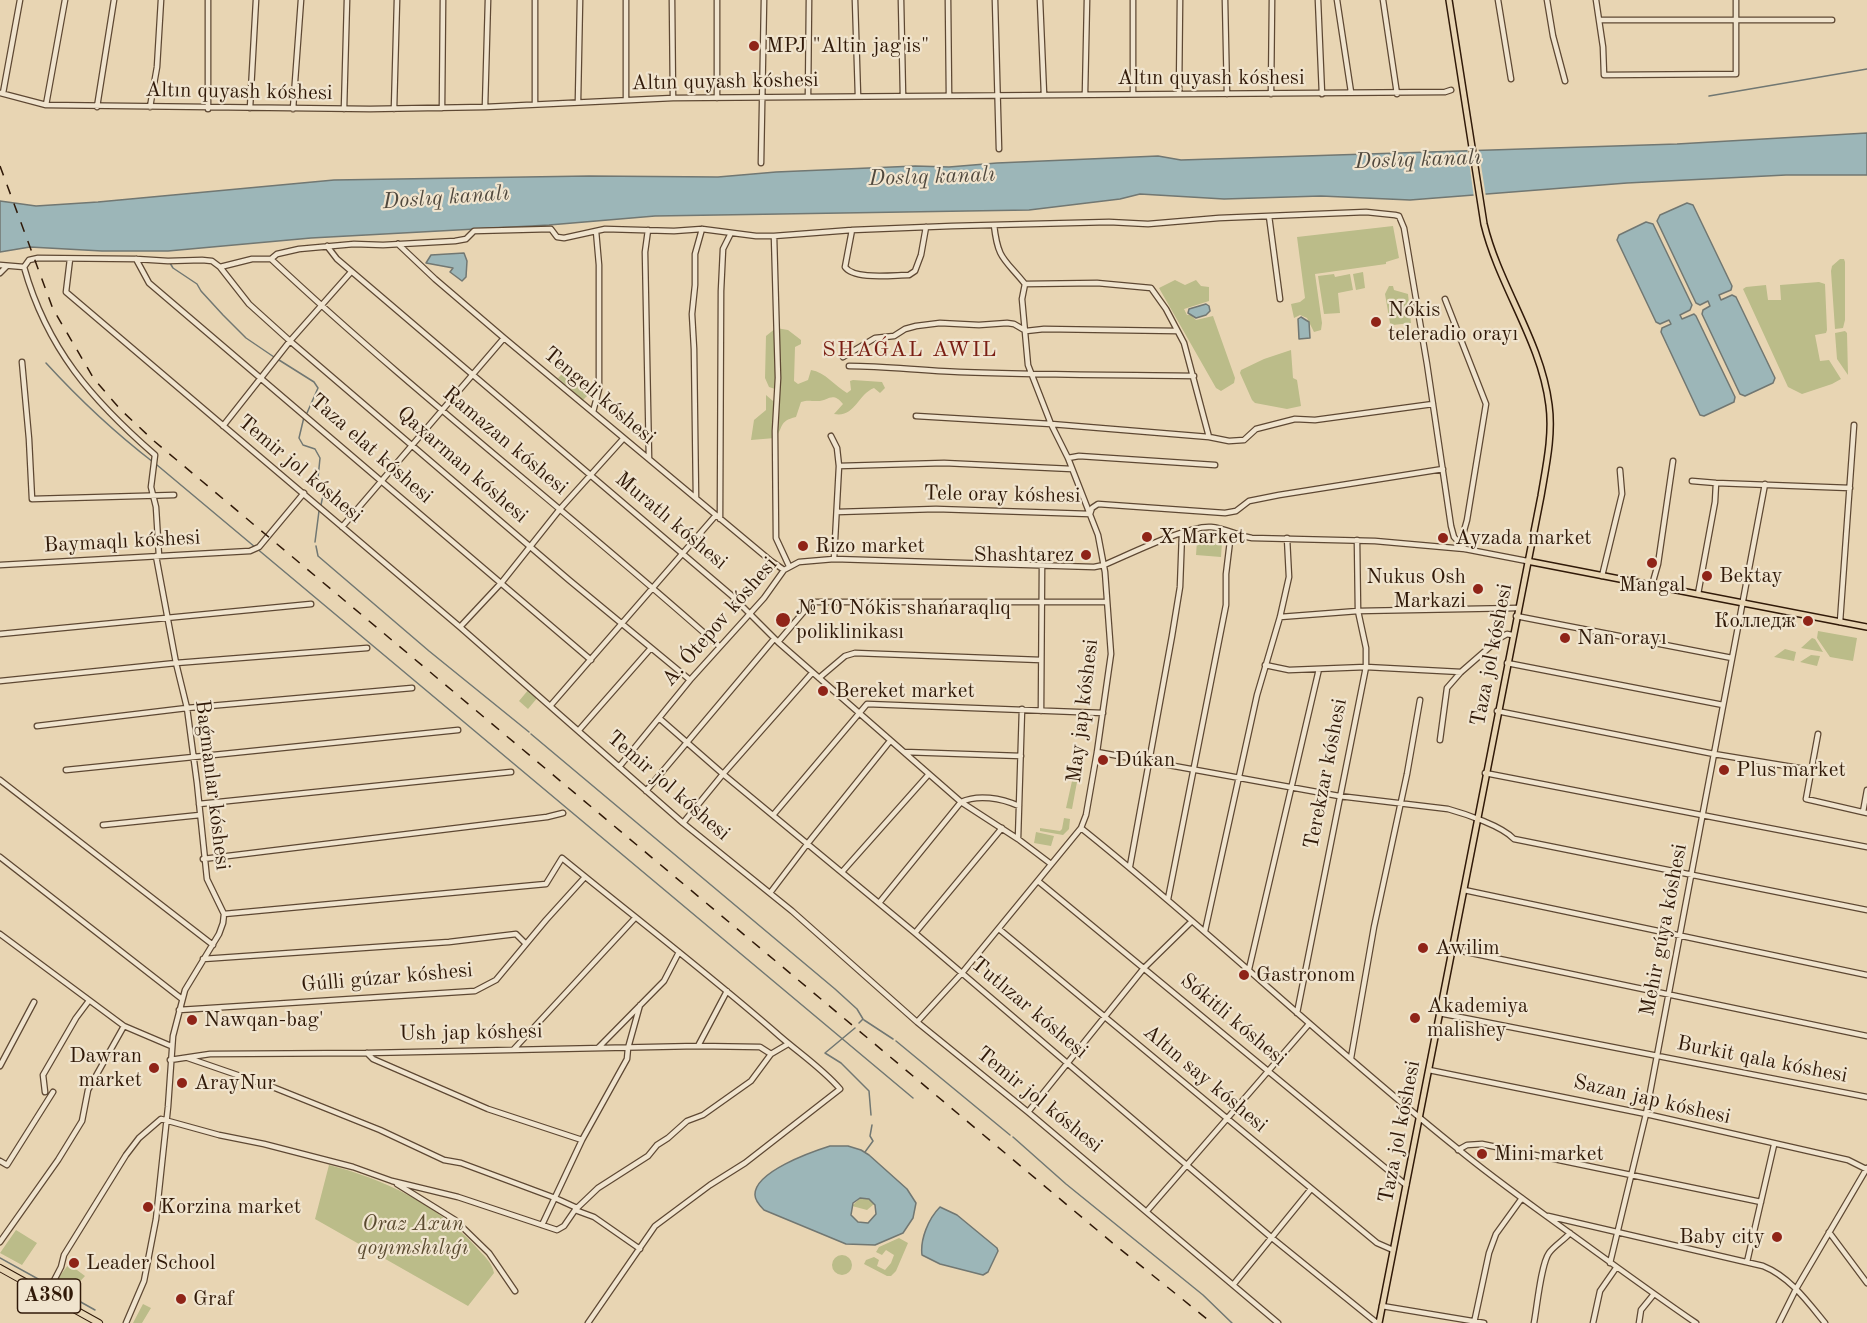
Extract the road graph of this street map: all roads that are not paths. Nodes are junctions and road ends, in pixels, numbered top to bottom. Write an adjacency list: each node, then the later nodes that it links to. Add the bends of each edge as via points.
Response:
1 (20, 0): 44 (street)
2 (65, 0): 64 (street)
3 (114, 0): 65 (street)
4 (161, 0): 66 (street)
5 (208, 0): 70 (street)
6 (256, 0): 68 (street)
7 (301, 0): 71 (street)
8 (347, 0): 72 (street)
9 (397, 0): 73 (street)
10 (442, 0): 69 (street)
11 (488, 0): 67 (street)
12 (535, 0): 63 (street)
13 (580, 0): 62 (street)
14 (626, 0): 61 (street)
15 (672, 0): 58 (street)
16 (717, 0): 59 (street)
17 (764, 0): 60 (street)
18 (809, 0): 57 (street)
19 (855, 0): 55 (street)
20 (901, 0): 56 (street)
21 (948, 0): 53 (street)
22 (995, 0): 54 (street)
23 (1040, 0): 47 (street)
24 (1087, 0): 48 (street)
25 (1133, 0): 45 (street)
26 (1179, 0): 46 (street)
27 (1225, 0): 49 (street)
28 (1272, 0): 50 (street)
29 (1318, 0): 51 (street)
30 (1337, 0): 43 (street)
31 (1383, 0): 52 (street)
32 (1449, 0): 155 (main road, Taza jol kóshesi, via 1484,224 1493,258 1542,369 1549,405 1549,447)
33 (1498, 0): 40 (street)
34 (1547, 0): 41 (street)
35 (1596, 0): 37 (street)
36 (1736, 0): 38 (street)
37 (1599, 20): 38 (street); 38 (street, via 1604,75 1736,74)
38 (1737, 20): 39 (street)
39 (1832, 20)
40 (1512, 79)
41 (1565, 81)
42 (1451, 90): 52 (street, Altın quyash kóshesi)
43 (1351, 92): 51 (street, Altın quyash kóshesi); 52 (street, Altın quyash kóshesi)
44 (1, 93): 64 (street, Altın quyash kóshesi)
45 (1133, 93): 46 (street, Altın quyash kóshesi); 48 (street, Altın quyash kóshesi)
46 (1179, 93): 49 (street, Altın quyash kóshesi)
47 (1044, 94): 48 (street, Altın quyash kóshesi); 54 (street, Altın quyash kóshesi)
48 (1085, 94)
49 (1227, 94): 50 (street, Altın quyash kóshesi)
50 (1271, 94): 51 (street, Altın quyash kóshesi)
51 (1322, 94)
52 (1397, 94)
53 (949, 95): 54 (street, Altın quyash kóshesi); 56 (street, Altın quyash kóshesi)
54 (996, 95): 74 (street)
55 (858, 96): 56 (street, Altın quyash kóshesi); 57 (street, Altın quyash kóshesi)
56 (903, 96)
57 (808, 97): 60 (street, Altın quyash kóshesi)
58 (673, 98): 59 (street, Altın quyash kóshesi); 61 (street, Altın quyash kóshesi)
59 (717, 98): 60 (street, Altın quyash kóshesi)
60 (761, 98): 75 (street)
61 (626, 99): 62 (street, Altın quyash kóshesi)
62 (578, 101): 63 (street, Altın quyash kóshesi)
63 (535, 104): 67 (street, Altın quyash kóshesi)
64 (46, 105): 65 (street, Altın quyash kóshesi)
65 (97, 107): 66 (street, Altın quyash kóshesi)
66 (150, 107): 70 (street, Altın quyash kóshesi)
67 (486, 107): 69 (street, Altın quyash kóshesi)
68 (250, 108): 70 (street, Altın quyash kóshesi); 71 (street, Altın quyash kóshesi)
69 (442, 108): 73 (street, Altın quyash kóshesi)
70 (208, 109)
71 (293, 109): 72 (street, Altın quyash kóshesi)
72 (344, 109): 73 (street, Altın quyash kóshesi)
73 (394, 109)
74 (999, 149)
75 (761, 163)
76 (1269, 216): 77 (street, via 1148,224); 97 (street); 111 (street, via 1366,212 1399,216)
77 (994, 225): 78 (street); 96 (street, via 1001,258)
78 (926, 227): 81 (street); 81 (street, via 921,255 915,271 909,275 856,275 847,271)
79 (702, 229): 80 (street); 83 (street); 139 (street, via 695,254 692,314)
80 (648, 230): 82 (street); 123 (street)
81 (852, 230): 84 (street)
82 (596, 231): 85 (street, via 564,238 551,230 474,231 466,239 455,241); 113 (street, via 599,389)
83 (731, 233): 84 (street); 143 (street, via 723,249 721,291)
84 (774, 236): 157 (street, via 778,378 776,538)
85 (398, 244): 86 (street); 102 (street, Tengeli kóshesi)
86 (327, 246): 88 (street, via 298,249); 94 (street, Muratlı kóshesi)
87 (136, 258): 89 (street); 93 (street, via 212,261); 110 (street, Taza elat kóshesi, via 149,283)
88 (271, 259): 93 (street); 99 (street, Ramazan kóshesi)
89 (70, 260): 92 (street, via 39,258 29,260); 117 (street, Temir jol kóshesi, via 66,292)
90 (0, 265): 91 (street)
91 (7, 266): 92 (street); 95 (street)
92 (24, 267): 138 (street, Baǵmanlar kóshesi, via 40,315 68,364 121,425 155,455)
93 (220, 267): 103 (street, Qaxarman kóshesi, via 249,304)
94 (351, 272): 99 (street); 108 (street, Muratlı kóshesi)
95 (0, 273)
96 (1025, 284): 100 (street, May jap kóshesi, via 1022,299); 101 (street, via 1097,283 1151,288)
97 (1281, 299)
98 (1445, 299): 149 (street, via 1486,404)
99 (320, 305): 103 (street); 112 (street, Ramazan kóshesi)
100 (1026, 331): 101 (street); 104 (street, via 1007,323 916,326 894,336 875,338); 107 (street, May jap kóshesi)
101 (1177, 331): 109 (street)
102 (504, 338): 108 (street); 113 (street, Tengeli kóshesi)
103 (290, 340): 110 (street); 121 (street, Qaxarman kóshesi)
104 (843, 357)
105 (22, 362): 138 (street, via 32,499)
106 (849, 366): 107 (street)
107 (1032, 374): 109 (street); 115 (street, May jap kóshesi)
108 (472, 375): 112 (street); 130 (street, Muratlı kóshesi)
109 (1194, 376): 119 (street)
110 (262, 377): 117 (street); 131 (street, Taza elat kóshesi)
111 (1433, 404): 119 (street, via 1315,420 1295,419 1256,429 1244,440); 128 (street)
112 (441, 410): 121 (street); 140 (street, Ramazan kóshesi)
113 (593, 412): 120 (street, Tengeli kóshesi)
114 (916, 416): 115 (street)
115 (1051, 424): 119 (street); 122 (street, May jap kóshesi)
116 (1854, 425): 135 (street)
117 (224, 426): 136 (street, Temir jol kóshesi)
118 (831, 436): 126 (street)
119 (1209, 437)
120 (623, 439): 123 (street, Tengeli kóshesi); 130 (street)
121 (413, 444): 131 (street); 150 (street, Qaxarman kóshesi)
122 (1068, 458): 125 (street); 127 (street, May jap kóshesi)
123 (648, 459): 139 (street, Tengeli kóshesi)
124 (1673, 461): 163 (street)
125 (1215, 465)
126 (839, 466): 127 (street, via 944,463); 141 (street)
127 (1072, 469): 142 (street, May jap kóshesi)
128 (1443, 469): 142 (street, Tele oray kóshesi, via 1249,501 1236,511 1225,513 1098,504); 149 (street, via 1451,526)
129 (1620, 470): 161 (street, via 1622,494)
130 (590, 475): 140 (street); 152 (street, Muratlı kóshesi)
131 (382, 480): 144 (street); 162 (street, Taza elat kóshesi)
132 (1692, 481): 133 (street)
133 (1716, 483): 134 (street); 165 (street)
134 (1765, 484): 135 (street); 168 (street, Mehir gúyа kóshesi)
135 (1850, 488): 176 (street)
136 (304, 493): 144 (street, Temir jol kóshesi); 153 (street, Baymaqlı kóshesi, via 259,548)
137 (174, 495): 138 (street)
138 (152, 496): 153 (street, Baǵmanlar kóshesi, via 156,507)
139 (696, 498): 143 (street, Tengeli kóshesi)
140 (560, 509): 150 (street); 164 (street, Ramazan kóshesi)
141 (837, 512): 142 (street, Tele oray kóshesi, via 936,509); 154 (street)
142 (1090, 514): 159 (street, May jap kóshesi)
143 (718, 517): 152 (street); 160 (street, Tengeli kóshesi)
144 (342, 527): 178 (street, Temir jol kóshesi)
145 (1182, 533): 146 (street, A. Ótepov kóshesi, via 1209,526); 159 (street, A. Ótepov kóshesi); 222 (street, via 1180,586)
146 (1231, 533): 147 (street, A. Ótepov kóshesi, via 1252,538); 224 (street, via 1226,605)
147 (1287, 538): 148 (street, A. Ótepov kóshesi); 175 (street, via 1289,577)
148 (1357, 540): 151 (street, A. Ótepov kóshesi); 171 (street, Terekzar kóshesi)
149 (1460, 544): 151 (street)
150 (531, 546): 162 (street); 177 (street, Qaxarman kóshesi)
151 (1465, 549): 155 (street, A. Ótepov kóshesi)
152 (683, 554): 164 (street); 172 (street, Muratlı kóshesi)
153 (157, 556): 156 (street, Baymaqlı kóshesi); 174 (street, Baǵmanlar kóshesi)
154 (834, 559): 157 (street, A. Ótepov kóshesi); 158 (street, A. Ótepov kóshesi)
155 (1527, 561): 161 (main road, A. Ótepov kóshesi); 170 (main road, Taza jol kóshesi)
156 (0, 565)
157 (789, 566): 160 (street, A. Ótepov kóshesi)
158 (1042, 566): 159 (street, A. Ótepov kóshesi); 166 (street)
159 (1104, 566): 167 (street, May jap kóshesi)
160 (784, 570): 172 (street, A. Ótepov kóshesi)
161 (1602, 576): 163 (main road, A. Ótepov kóshesi)
162 (502, 582): 178 (street); 187 (street, Taza elat kóshesi)
163 (1652, 585): 165 (main road, A. Ótepov kóshesi)
164 (654, 588): 177 (street); 183 (street, Ramazan kóshesi)
165 (1698, 594): 168 (main road, A. Ótepov kóshesi)
166 (1043, 601): 167 (street); 182 (street, via 812,602); 188 (street)
167 (1107, 602): 208 (street, May jap kóshesi, via 1111,654)
168 (1744, 602): 176 (main road, A. Ótepov kóshesi); 186 (street, Mehir gúyа kóshesi)
169 (311, 604): 174 (street)
170 (1518, 608): 171 (street); 173 (main road, Taza jol kóshesi)
171 (1358, 611): 175 (street); 192 (street, Terekzar kóshesi)
172 (750, 614): 182 (street, Muratlı kóshesi); 183 (street, A. Ótepov kóshesi)
173 (1516, 616): 181 (main road, Taza jol kóshesi); 186 (street)
174 (168, 617): 180 (street); 189 (street, Baǵmanlar kóshesi)
175 (1280, 617): 191 (street)
176 (1840, 622): 179 (main road, A. Ótepov kóshesi)
177 (623, 623): 185 (street, Qaxarman kóshesi); 187 (street)
178 (460, 627): 201 (street, Temir jol kóshesi)
179 (1867, 627)
180 (0, 634)
181 (1512, 635): 190 (main road, Taza jol kóshesi); 194 (street, via 1502,636)
182 (776, 640): 195 (street, Muratlı kóshesi); 216 (street)
183 (719, 646): 197 (street, A. Ótepov kóshesi)
184 (367, 648): 189 (street)
185 (651, 648): 197 (street, Qaxarman kóshesi); 212 (street)
186 (1732, 658): 202 (street, Mehir gúyа kóshesi)
187 (591, 660): 201 (street)
188 (1041, 660): 196 (street, via 855,653 845,656); 205 (street)
189 (176, 663): 198 (street); 203 (street, Baǵmanlar kóshesi)
190 (1507, 663): 202 (street); 206 (main road, Taza jol kóshesi)
191 (1266, 665): 193 (street, via 1289,670); 231 (street)
192 (1366, 667): 193 (street); 194 (street); 236 (street, Terekzar kóshesi)
193 (1319, 669): 233 (street)
194 (1461, 672): 214 (street, via 1447,688)
195 (812, 673): 196 (street, Muratlı kóshesi); 229 (street)
196 (819, 678): 207 (street, Muratlı kóshesi)
197 (690, 680): 209 (street, A. Ótepov kóshesi)
198 (0, 681)
199 (412, 688): 203 (street)
200 (1420, 700): 239 (street)
201 (551, 705): 212 (street, Temir jol kóshesi)
202 (1723, 705): 219 (street, Mehir gúyа kóshesi)
203 (187, 708): 210 (street); 221 (street, Baǵmanlar kóshesi)
204 (1022, 710): 205 (street); 207 (street, via 867,704); 220 (street)
205 (1041, 711): 208 (street)
206 (1497, 711): 219 (street); 228 (main road, Taza jol kóshesi)
207 (858, 712): 215 (street, Muratlı kóshesi); 243 (street)
208 (1103, 713): 218 (street, May jap kóshesi)
209 (659, 718): 216 (street, Tutlızar kóshesi); 223 (street, A. Ótepov kóshesi)
210 (37, 726)
211 (458, 730): 221 (street)
212 (579, 730): 223 (street, Temir jol kóshesi)
213 (1818, 734): 226 (street)
214 (1440, 740)
215 (890, 741): 217 (street, Muratlı kóshesi); 252 (street)
216 (686, 742): 229 (street, Tutlızar kóshesi); 235 (street)
217 (904, 752): 220 (street); 230 (street, Muratlı kóshesi)
218 (1097, 752): 222 (street); 250 (street, May jap kóshesi)
219 (1714, 754): 226 (street); 245 (street, Mehir gúyа kóshesi)
220 (1021, 756): 240 (street)
221 (193, 757): 225 (street); 238 (street, Baǵmanlar kóshesi)
222 (1148, 760): 224 (street); 257 (street)
223 (619, 767): 235 (street, Temir jol kóshesi)
224 (1194, 768): 231 (street); 264 (street)
225 (66, 770)
226 (1810, 770): 241 (street, via 1806,800)
227 (511, 772): 238 (street)
228 (1485, 773): 245 (street); 246 (main road, Taza jol kóshesi)
229 (723, 774): 243 (street, Tutlızar kóshesi); 247 (street)
230 (928, 774): 237 (street, Muratlı kóshesi); 258 (street)
231 (1238, 777): 233 (street); 271 (street)
232 (0, 780): 276 (street)
233 (1293, 787): 236 (street); 281 (street)
234 (1867, 790): 241 (street)
235 (646, 791): 247 (street, Temir jol kóshesi)
236 (1339, 795): 239 (street); 291 (street, Terekzar kóshesi)
237 (961, 802): 240 (street, via 984,798); 249 (street, Muratlı kóshesi); 265 (street)
238 (199, 804): 244 (street, Baǵmanlar kóshesi)
239 (1401, 804): 246 (street, via 1448,809); 308 (street)
240 (1019, 806): 251 (street)
241 (1865, 812)
242 (563, 813): 255 (street)
243 (774, 814): 252 (street, Tutlızar kóshesi)
244 (200, 815): 248 (street); 255 (street, Baǵmanlar kóshesi)
245 (1703, 816): 253 (street); 259 (street, Mehir gúyа kóshesi)
246 (1477, 819): 259 (street, via 1507,831 1514,839); 262 (main road, Taza jol kóshesi)
247 (683, 823): 263 (street, Temir jol kóshesi)
248 (103, 825)
249 (1002, 828): 251 (street, Muratlı kóshesi); 272 (street)
250 (1082, 828): 256 (street, May jap kóshesi); 257 (street)
251 (1018, 839): 256 (street, Muratlı kóshesi)
252 (808, 843): 258 (street, Tutlızar kóshesi); 263 (street)
253 (1867, 847)
254 (0, 857): 286 (street)
255 (203, 859): 267 (street, Baǵmanlar kóshesi, via 209,886)
256 (1051, 864): 261 (street, May jap kóshesi)
257 (1130, 866): 264 (street)
258 (842, 872): 265 (street, Tutlızar kóshesi)
259 (1692, 875): 266 (street); 274 (street, Mehir gúyа kóshesi)
260 (585, 877): 267 (street, via 562,858 546,884); 268 (street); 275 (street, Gúlli gúzar kóshesi)
261 (1038, 881): 270 (street, May jap kóshesi); 280 (street, Sókitli kóshesi)
262 (1464, 890): 274 (street); 277 (main road, Taza jol kóshesi)
263 (771, 893): 294 (street, Temir jol kóshesi)
264 (1168, 900): 269 (street)
265 (879, 903): 272 (street, Tutlızar kóshesi)
266 (1867, 910)
267 (224, 914): 276 (street)
268 (635, 918): 278 (street); 302 (street)
269 (1192, 921): 271 (street); 280 (street)
270 (999, 929): 282 (street, May jap kóshesi); 293 (street, Altın say kóshesi)
271 (1205, 931): 281 (street)
272 (915, 933): 282 (street, Tutlızar kóshesi)
273 (0, 934): 288 (street)
274 (1680, 936): 283 (street); 285 (street, Mehir gúyа kóshesi)
275 (526, 944): 279 (street, via 516,934); 290 (street, Gúlli gúzar kóshesi, via 496,980 475,991)
276 (213, 945): 279 (street)
277 (1452, 949): 285 (street); 292 (main road, Taza jol kóshesi)
278 (679, 952): 284 (street); 289 (street, via 664,981)
279 (203, 959): 286 (street)
280 (1144, 968): 293 (street); 313 (street, Sókitli kóshesi)
281 (1249, 969): 291 (street)
282 (962, 973): 294 (street, May jap kóshesi); 310 (street, Tutlızar kóshesi)
283 (1867, 975)
284 (727, 991): 298 (street); 300 (street)
285 (1668, 994): 297 (street); 306 (street, Mehir gúyа kóshesi)
286 (182, 999): 290 (street)
287 (34, 1002): 311 (street)
288 (88, 1002): 296 (street); 314 (street, via 43,1075)
289 (640, 1005): 301 (street); 303 (street)
290 (179, 1010): 299 (street)
291 (1297, 1013): 295 (street)
292 (1440, 1013): 306 (street, Burkit qala kóshesi); 312 (main road, Taza jol kóshesi)
293 (1105, 1017): 310 (street); 320 (street, Altın say kóshesi)
294 (917, 1022): 317 (street, Temir jol kóshesi)
295 (1309, 1024): 308 (street); 313 (street)
296 (124, 1026): 299 (street); 345 (street, via 88,1090 82,1121)
297 (1867, 1036)
298 (788, 1044): 305 (street); 346 (street, via 840,1089 746,1163 655,1226)
299 (171, 1046): 309 (street)
300 (698, 1046): 303 (street, Ush jap kóshesi); 305 (street, Ush jap kóshesi, via 760,1047)
301 (599, 1047): 302 (street, Ush jap kóshesi); 303 (street, Ush jap kóshesi)
302 (514, 1048): 304 (street, Ush jap kóshesi)
303 (628, 1048): 322 (street, via 627,1059)
304 (367, 1053): 307 (street, Ush jap kóshesi); 322 (street, via 488,1109)
305 (771, 1054): 337 (street, via 751,1081 703,1115 687,1121 648,1156 598,1188)
306 (1657, 1055): 316 (street, Burkit qala kóshesi); 318 (street, Mehir gúyа kóshesi)
307 (185, 1057): 309 (street, Ush jap kóshesi); 334 (street, via 275,1088 444,1160)
308 (1351, 1058): 319 (street)
309 (170, 1060): 321 (street)
310 (1068, 1063): 317 (street); 326 (street, Tutlızar kóshesi)
311 (0, 1066)
312 (1429, 1070): 318 (street, Sazan jap kóshesi); 319 (main road, Taza jol kóshesi)
313 (1268, 1071): 320 (street); 332 (street, Sókitli kóshesi)
314 (45, 1092)
315 (53, 1092): 325 (street, via 7,1165)
316 (1867, 1097)
317 (1028, 1112): 338 (street, Temir jol kóshesi)
318 (1646, 1114): 323 (street, Sazan jap kóshesi); 328 (street, Mehir gúyа kóshesi)
319 (1420, 1117): 324 (street); 332 (main road, Taza jol kóshesi)
320 (1227, 1119): 326 (street); 333 (street, Altın say kóshesi)
321 (166, 1120): 331 (street, via 353,1167); 356 (street, via 161,1119 139,1138 126,1155 64,1256); 362 (street, via 147,1271)
322 (582, 1140): 334 (street)
323 (1774, 1145): 327 (street, Sazan jap kóshesi, via 1848,1160); 336 (street)
324 (1458, 1150): 328 (street, via 1482,1144); 335 (street)
325 (0, 1161)
326 (1188, 1166): 338 (street); 344 (street, Tutlızar kóshesi)
327 (1867, 1168): 329 (street)
328 (1632, 1175): 336 (street); 341 (street, Mehir gúyа kóshesi)
329 (1862, 1175): 330 (street); 342 (street)
330 (1867, 1180)
331 (392, 1181): 340 (street, via 458,1197); 355 (street, via 455,1220 489,1253)
332 (1406, 1185): 347 (main road, Taza jol kóshesi)
333 (1311, 1189): 344 (street); 347 (street, Altın say kóshesi, via 1377,1243)
334 (555, 1198): 337 (street); 340 (street)
335 (1522, 1198): 339 (street); 360 (street, via 1496,1234)
336 (1761, 1202): 348 (street)
337 (576, 1209): 340 (street, via 564,1226 556,1230); 346 (street, via 603,1222)
338 (1147, 1212): 353 (street, Temir jol kóshesi)
339 (1546, 1215): 341 (street); 343 (street)
340 (542, 1225)
341 (1619, 1232): 348 (street); 349 (street, Mehir gúyа kóshesi)
342 (1829, 1232): 352 (street); 354 (street)
343 (1570, 1233): 349 (street); 367 (street, via 1550,1252 1545,1263)
344 (1272, 1238): 353 (street); 359 (street, Tutlızar kóshesi)
345 (0, 1242)
346 (640, 1249): 363 (street)
347 (1393, 1250): 358 (main road, Taza jol kóshesi)
348 (1747, 1262): 354 (street, via 1778,1272)
349 (1610, 1263): 351 (street)
350 (0, 1268): 356 (highway, A380)
351 (1617, 1268): 357 (street); 368 (street, via 1600,1292)
352 (1867, 1283)
353 (1233, 1286): 364 (street, Temir jol kóshesi)
354 (1796, 1289): 371 (street); 372 (street)
355 (515, 1291)
356 (47, 1294): 361 (highway, A380)
357 (1654, 1294): 369 (street, via 1641,1310); 370 (street)
358 (1382, 1306): 360 (street); 365 (main road, Taza jol kóshesi)
359 (1369, 1320): 365 (street, Tutlızar kóshesi)
360 (1474, 1322): 366 (street)
361 (99, 1323)
362 (126, 1323)
363 (588, 1323)
364 (1278, 1323)
365 (1378, 1323)
366 (1484, 1323)
367 (1534, 1323)
368 (1593, 1323)
369 (1639, 1323)
370 (1696, 1323)
371 (1779, 1323)
372 (1825, 1323)

